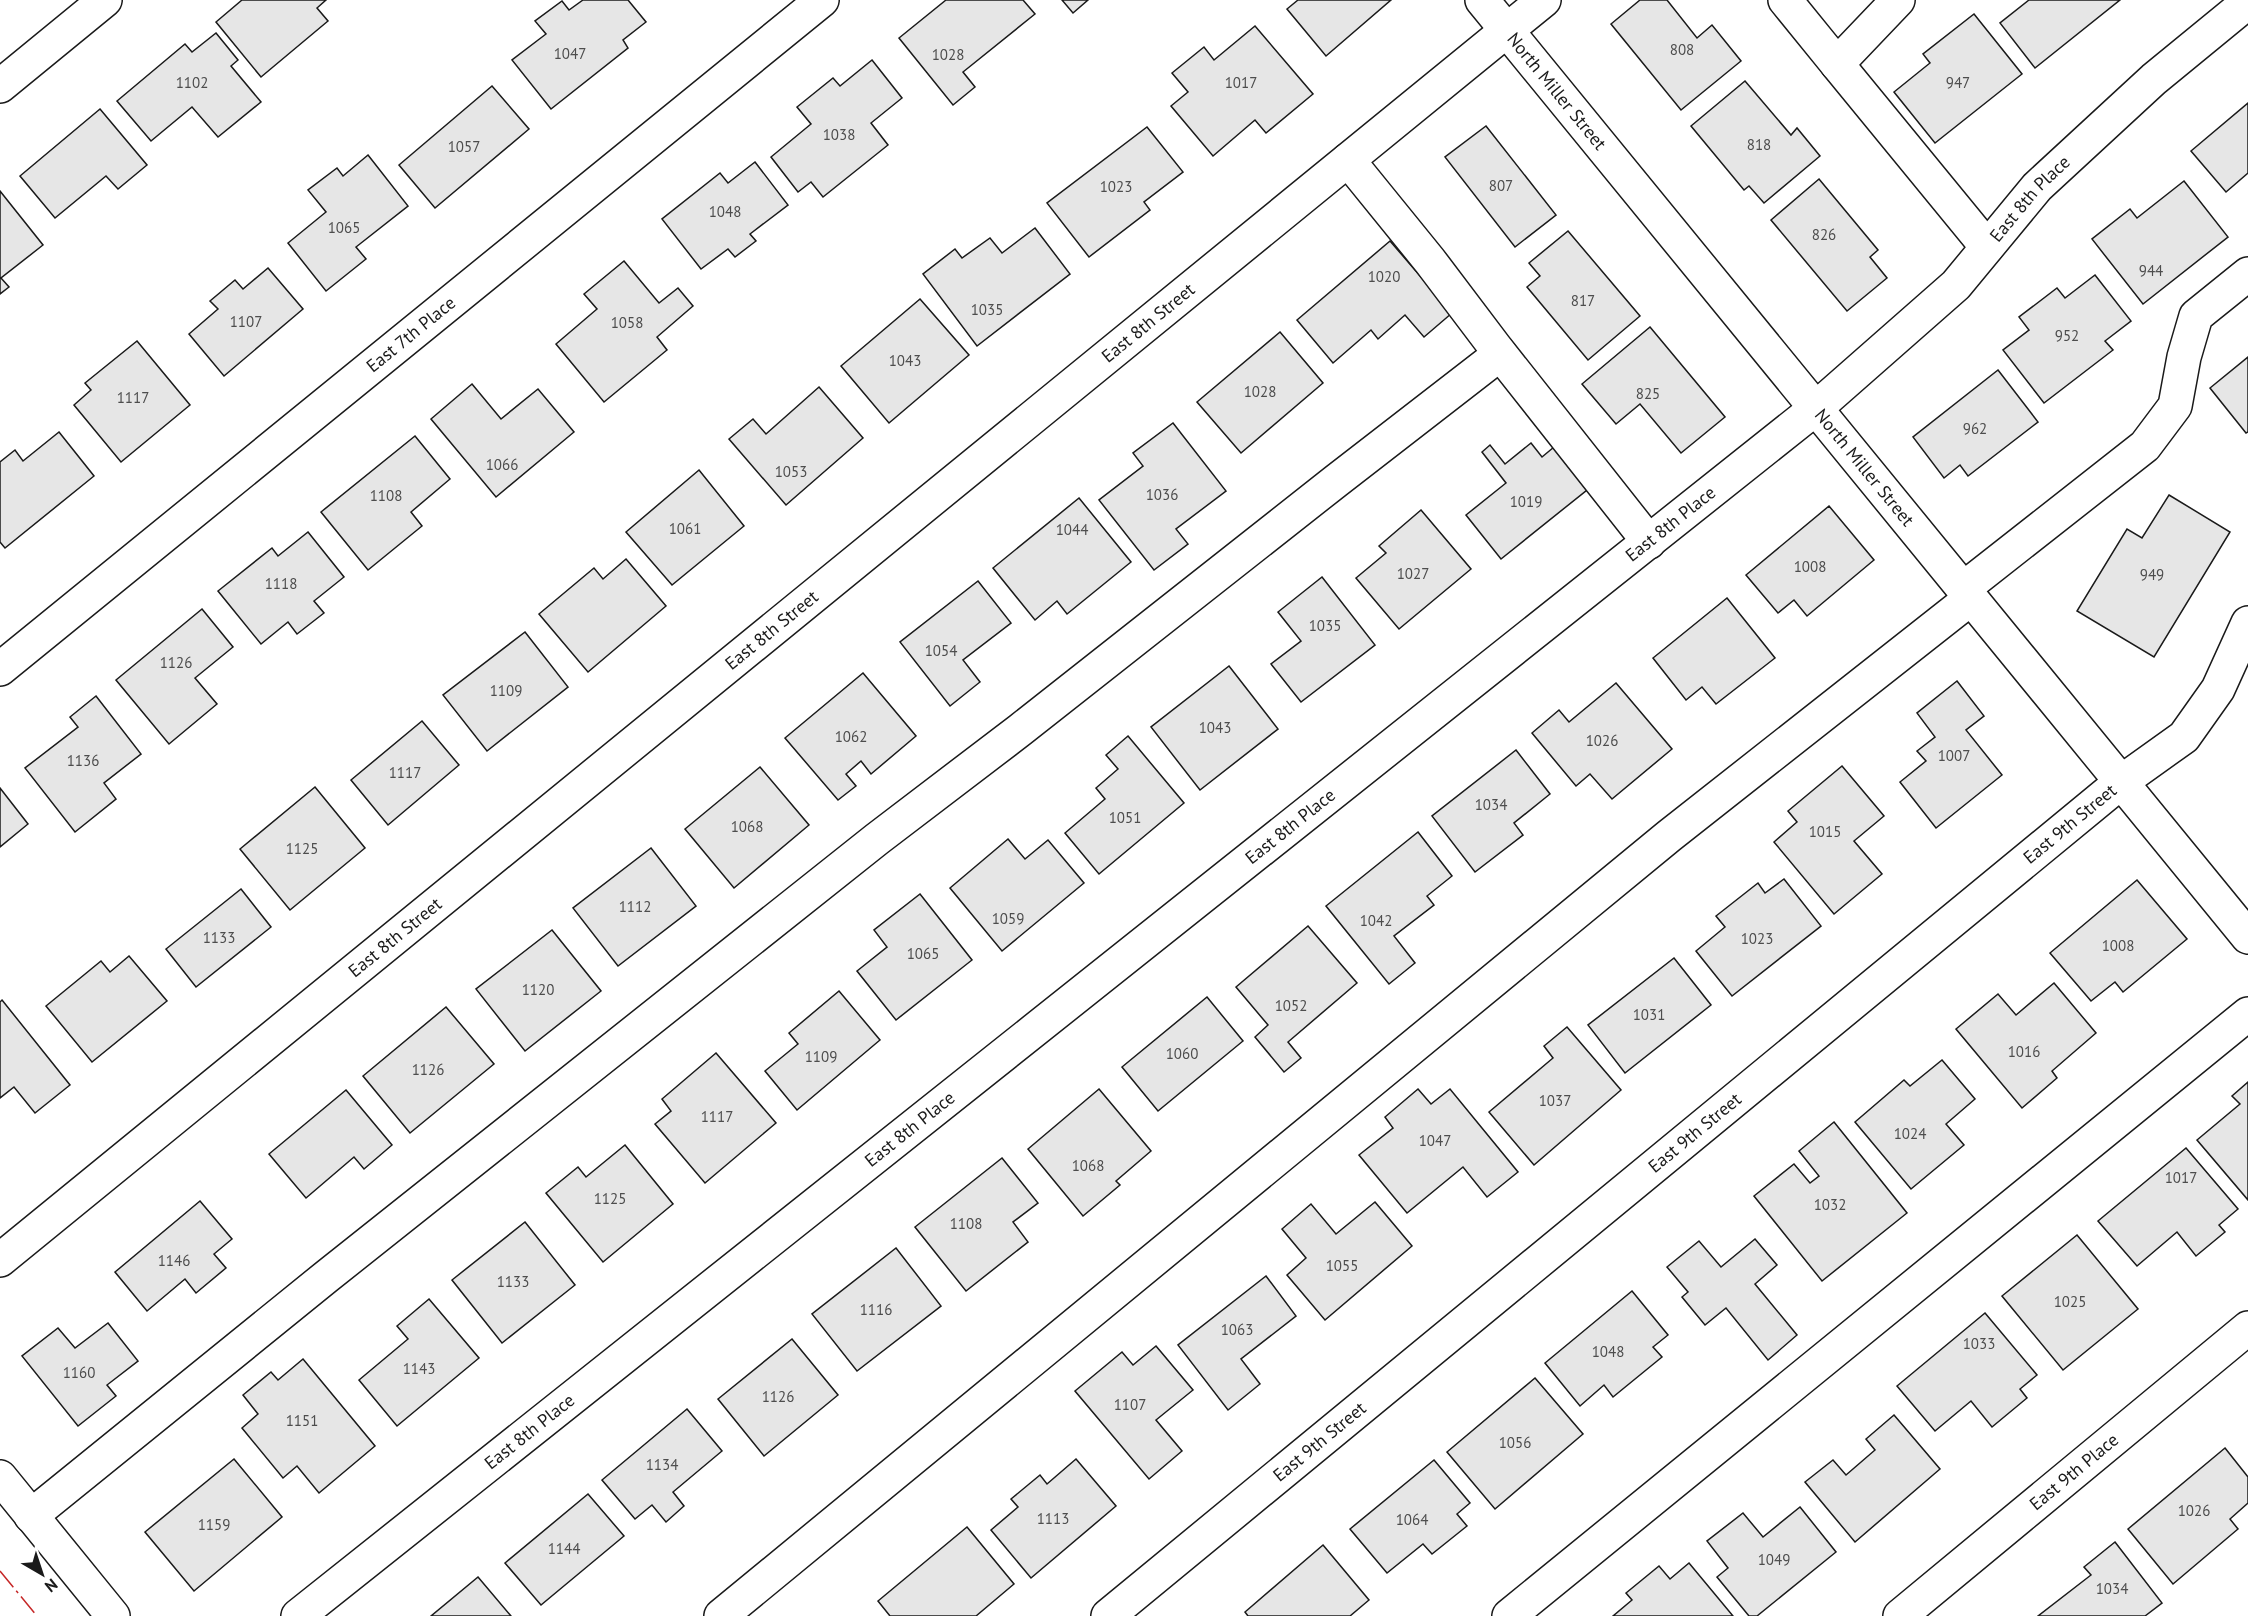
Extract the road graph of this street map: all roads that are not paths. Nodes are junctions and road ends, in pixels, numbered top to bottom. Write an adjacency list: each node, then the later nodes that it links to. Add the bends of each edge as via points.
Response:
1 (105, 0): 10 (street)
2 (822, 0): 19 (street, East 7th Place)
3 (1482, 0): 8 (street, North Miller Street)
4 (1544, 0): 8 (street, East 8th Street)
5 (1785, 0): 9 (street)
6 (1898, 0): 9 (street)
7 (2248, 2): 12 (street, East 8th Place, via 2154,79 2037,187)
8 (1506, 31): 11 (street, East 8th Street); 15 (street, North Miller Street)
9 (1837, 63): 12 (street)
10 (0, 86)
11 (1348, 160): 14 (street); 23 (street, East 8th Street)
12 (1988, 247): 15 (street, East 8th Place, via 1956,285)
13 (2248, 274): 17 (street, via 2196,316 2175,406 2145,446)
14 (1500, 354): 16 (street); 26 (street, via 877,839)
15 (1815, 409): 16 (street, East 8th Place); 17 (street, North Miller Street)
16 (1649, 542): 28 (street, East 8th Place)
17 (1967, 594): 20 (street, North Miller Street); 29 (street)
18 (2248, 623): 20 (street, East 9th Street, via 2218,689 2184,737)
19 (0, 669)
20 (2121, 782): 21 (street, North Miller Street); 30 (street, East 9th Street)
21 (2248, 937)
22 (2248, 1014): 31 (street)
23 (0, 1260)
24 (2248, 1328): 32 (street, East 9th Place)
25 (0, 1477): 26 (street)
26 (31, 1516): 27 (street)
27 (113, 1616)
28 (298, 1616)
29 (721, 1616)
30 (1108, 1616)
31 (1509, 1616)
32 (1900, 1616)

